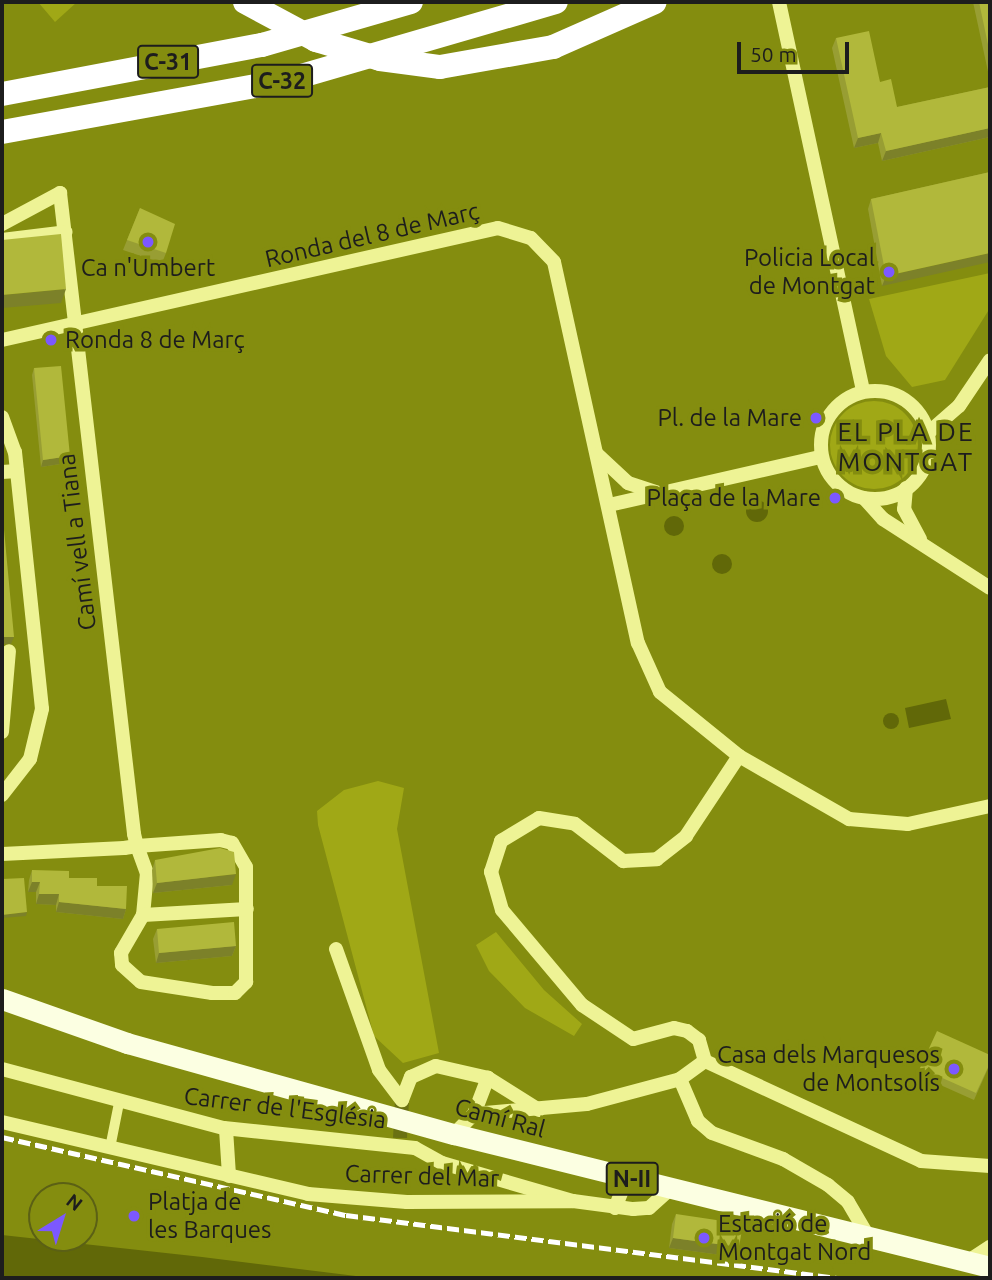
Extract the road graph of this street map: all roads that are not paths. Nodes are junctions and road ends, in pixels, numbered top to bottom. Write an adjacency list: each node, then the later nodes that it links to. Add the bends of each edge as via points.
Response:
1 (246, 2): 5 (highway, bridge, via 316,40 380,59 440,67 553,47)
2 (352, 2): 7 (highway)
3 (411, 2): 7 (highway, C-31)
4 (556, 2): 9 (highway, C-32, via 284,81)
5 (655, 2)
6 (779, 2): 16 (street)
7 (262, 45): 8 (highway, C-31)
8 (2, 94)
9 (2, 132)
10 (2, 224): 11 (street, Camí vell a Tiana, via 60,193)
11 (66, 232): 12 (street); 13 (street, Camí vell a Tiana)
12 (2, 240)
13 (76, 323): 14 (street, Ronda del 8 de Març); 19 (street, Ronda del 8 de Març, via 510,229 540,244 554,262); 34 (street, Camí vell a Tiana)
14 (2, 340)
15 (990, 360): 18 (street, via 959,406)
16 (863, 391): 18 (street, via 891,394 907,403); 20 (street, via 826,425)
17 (2, 416): 21 (street)
18 (928, 433): 22 (street, via 930,454)
19 (594, 449): 23 (street, Ronda del 8 de Març, via 617,475); 25 (street, Ronda del 8 de Març)
20 (821, 457): 23 (street); 24 (street, via 837,483)
21 (9, 472): 28 (street)
22 (906, 488): 24 (street, via 880,499); 26 (street, via 908,521)
23 (659, 494): 25 (street)
24 (864, 498): 26 (street, via 883,519)
25 (609, 505): 31 (street, Ronda del 8 de Març, via 649,675 683,716)
26 (928, 548): 27 (street)
27 (990, 588)
28 (36, 647): 29 (street); 32 (street, via 39,730 30,760)
29 (6, 651): 30 (street)
30 (2, 732)
31 (739, 756): 33 (street, Ronda del 8 de Març, via 834,813 866,824 908,824); 40 (street, via 686,836 657,859 623,861 575,824 539,818 501,841 491,872 502,910 582,1005 634,1039 674,1028 687,1031 699,1040)
32 (2, 795)
33 (990, 806)
34 (137, 846): 35 (street); 36 (street, via 232,843 244,857); 37 (street, Camí vell a Tiana, via 147,873)
35 (2, 854)
36 (247, 909): 37 (street); 37 (street, via 246,982 224,995 130,975 121,953)
37 (143, 915)
38 (336, 949): 42 (street, via 379,1070 402,1100 411,1077 436,1066)
39 (2, 999): 49 (main road, Camí Ral / N-II, via 127,1043)
40 (705, 1061): 43 (street); 51 (street, via 921,1161)
41 (2, 1069): 44 (street, Carrer de l'Església)
42 (488, 1078): 45 (street); 46 (street)
43 (680, 1079): 45 (street); 57 (street, via 698,1121 712,1133 783,1159 828,1185 848,1202)
44 (119, 1103): 48 (street, Carrer de l'Església); 50 (street)
45 (539, 1110): 46 (street)
46 (474, 1114): 49 (street)
47 (2, 1122): 50 (street, Carrer del Mar)
48 (226, 1129): 52 (street); 55 (street, Carrer de l'Església, via 401,1142)
49 (454, 1134): 53 (main road, Camí Ral / N-II)
50 (110, 1148): 52 (street, Carrer del Mar)
51 (990, 1166)
52 (229, 1176): 55 (street, Carrer del Mar, via 308,1194 394,1201)
53 (627, 1178): 54 (main road, Camí Ral / N-II); 56 (street)
54 (670, 1189): 56 (street, Carrer del Mar, via 649,1208); 57 (main road, Camí Ral / N-II)
55 (573, 1201): 56 (street, Carrer del Mar)
56 (615, 1208)
57 (871, 1242): 59 (main road, Camí Ral / N-II)
58 (990, 1247): 59 (street)
59 (965, 1263): 60 (main road, Camí Ral / N-II)
60 (990, 1267)

